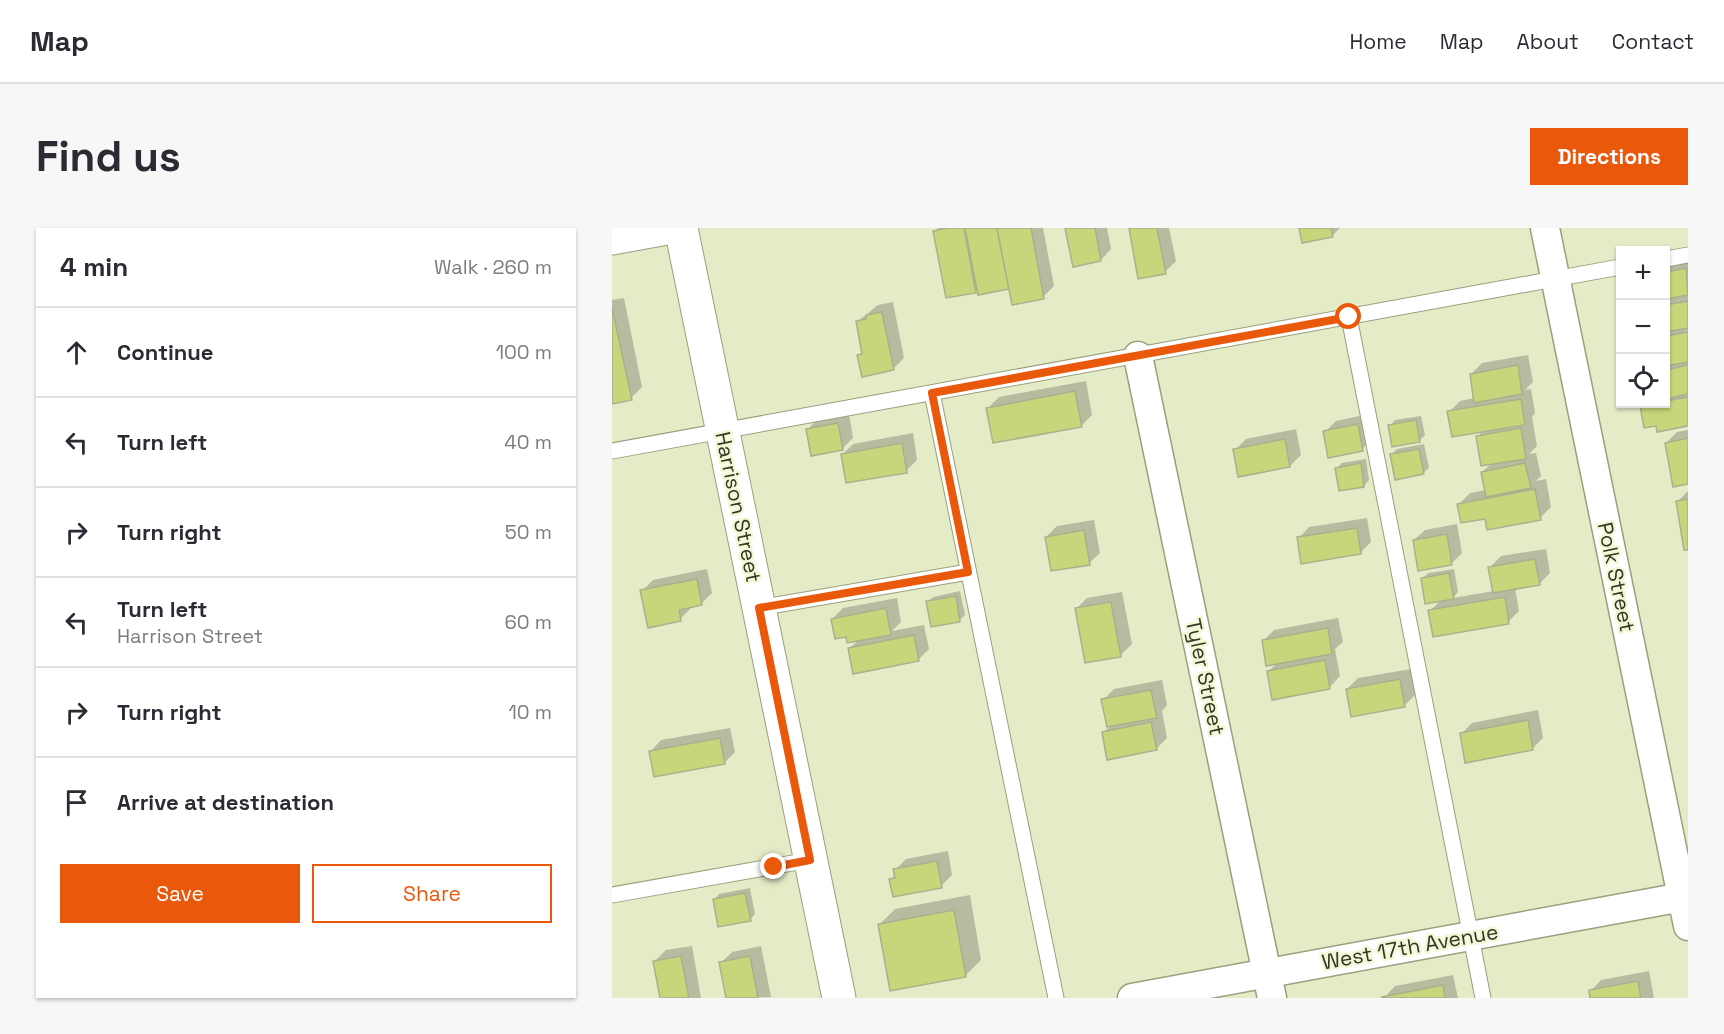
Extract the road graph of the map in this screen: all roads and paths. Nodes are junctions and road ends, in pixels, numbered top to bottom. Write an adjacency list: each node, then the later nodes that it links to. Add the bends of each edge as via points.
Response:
1 (667, 228): 4 (street)
2 (681, 228): 12 (street, Harrison Street)
3 (1545, 228): 8 (street, Polk Street)
4 (612, 238)
5 (1688, 255): 6 (lane)
6 (1670, 258)
7 (1616, 268): 8 (lane)
8 (1555, 280): 9 (lane); 18 (street, Polk Street)
9 (1349, 317): 10 (lane); 20 (lane)
10 (1138, 356): 11 (lane); 21 (street, Tyler Street)
11 (932, 393): 12 (lane); 14 (lane)
12 (722, 431): 13 (lane); 15 (street, Harrison Street)
13 (612, 451)
14 (968, 572): 15 (lane); 23 (lane)
15 (759, 608): 16 (street, Harrison Street)
16 (810, 860): 17 (lane); 22 (street, Harrison Street)
17 (612, 895)
18 (1685, 897): 19 (street, Polk Street); 20 (street, West 17th Avenue)
19 (1688, 926)
20 (1470, 936): 21 (street, West 17th Avenue); 25 (lane)
21 (1270, 986): 24 (street, West 17th Avenue)
22 (839, 998)
23 (1056, 998)
24 (1132, 998)
25 (1483, 998)

